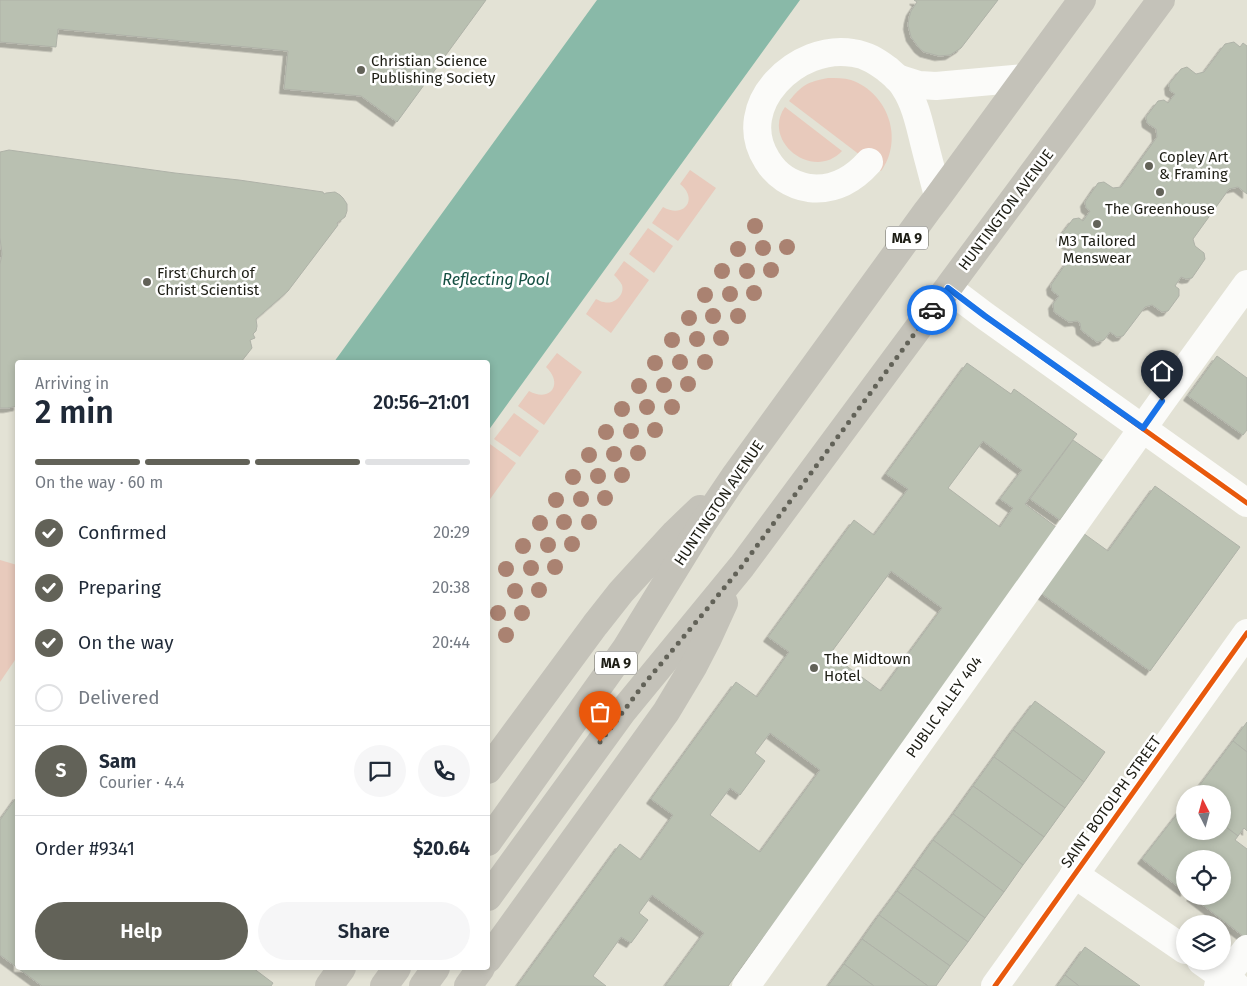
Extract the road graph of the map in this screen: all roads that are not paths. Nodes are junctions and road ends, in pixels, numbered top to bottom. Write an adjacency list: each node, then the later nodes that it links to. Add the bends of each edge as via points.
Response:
1 (1082, 0): 4 (main road, HUNTINGTON AVENUE / MA 9)
2 (1161, 0): 8 (main road, HUNTINGTON AVENUE / MA 9)
3 (897, 78): 4 (street, via 936,86); 5 (street, via 876,61 862,55 848,52 826,54 805,60 785,74 768,93 759,111 760,146 774,170 789,181 806,187 834,187 850,179); 6 (street, via 905,87 916,112)
4 (1025, 78): 6 (main road, HUNTINGTON AVENUE / MA 9)
5 (869, 162)
6 (938, 196): 10 (main road, HUNTINGTON AVENUE / MA 9)
7 (1247, 284): 9 (street, PUBLIC ALLEY 404)
8 (948, 288): 9 (street); 12 (main road, HUNTINGTON AVENUE / MA 9)
9 (1143, 428): 11 (street); 31 (street, PUBLIC ALLEY 404)
10 (734, 476): 14 (main road, via 621,592); 15 (main road, HUNTINGTON AVENUE / MA 9, via 626,648)
11 (1247, 502)
12 (742, 566): 17 (main road, HUNTINGTON AVENUE / MA 9, via 623,711); 20 (main road, via 693,667 666,712)
13 (1247, 633): 16 (street, SAINT BOTOLPH STREET)
14 (490, 767)
15 (490, 839)
16 (1074, 874): 18 (street); 32 (street, SAINT BOTOLPH STREET)
17 (490, 894)
18 (1176, 944)
19 (1247, 949): 26 (street)
20 (490, 955)
21 (341, 970): 27 (main road)
22 (396, 970): 28 (main road)
23 (435, 970): 29 (main road)
24 (480, 970): 30 (main road)
25 (1211, 970): 26 (street)
26 (1226, 983)
27 (329, 986)
28 (384, 986)
29 (423, 986)
30 (468, 986)
31 (746, 986)
32 (995, 986)

